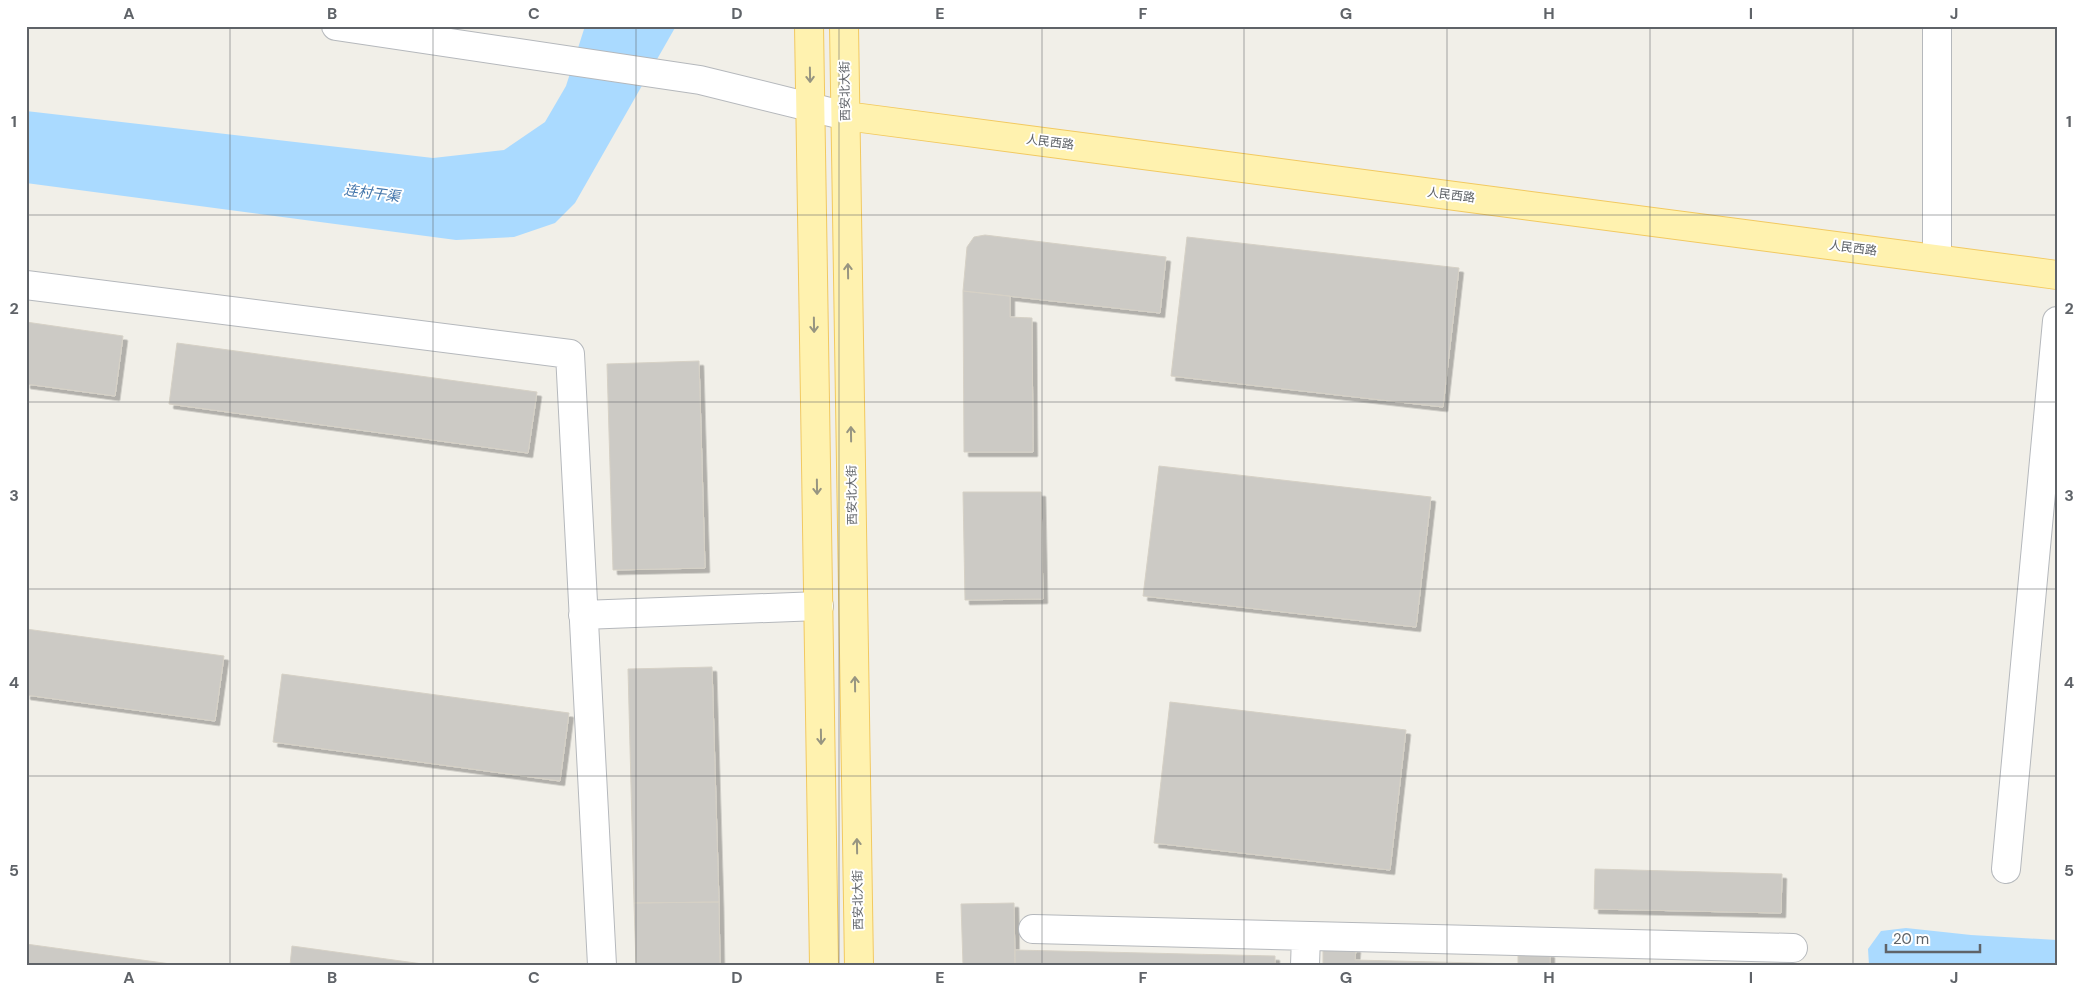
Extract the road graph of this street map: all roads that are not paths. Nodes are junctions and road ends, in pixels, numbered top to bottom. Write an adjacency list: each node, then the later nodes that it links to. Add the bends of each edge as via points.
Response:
1 (336, 26): 5 (street)
2 (809, 26): 6 (main road, one-way to 6)
3 (844, 26): 7 (main road, 西安北大街)
4 (1937, 26): 8 (street)
5 (410, 31): 6 (street, via 700,80)
6 (811, 108): 7 (street); 12 (main road, one-way to 12)
7 (846, 116): 8 (main road, 人民西路); 21 (main road, 西安北大街, one-way to 7)
8 (1937, 259): 9 (main road, 人民西路)
9 (2057, 274)
10 (26, 285): 13 (street, via 570,354)
11 (2057, 321): 14 (street)
12 (818, 606): 13 (street); 20 (main road, one-way to 20)
13 (583, 615): 19 (street)
14 (2006, 869)
15 (1033, 929): 16 (street)
16 (1306, 936): 18 (street); 22 (street)
17 (1793, 948): 18 (street)
18 (1581, 954)
19 (602, 965)
20 (824, 965)
21 (859, 965)
22 (1305, 965)

